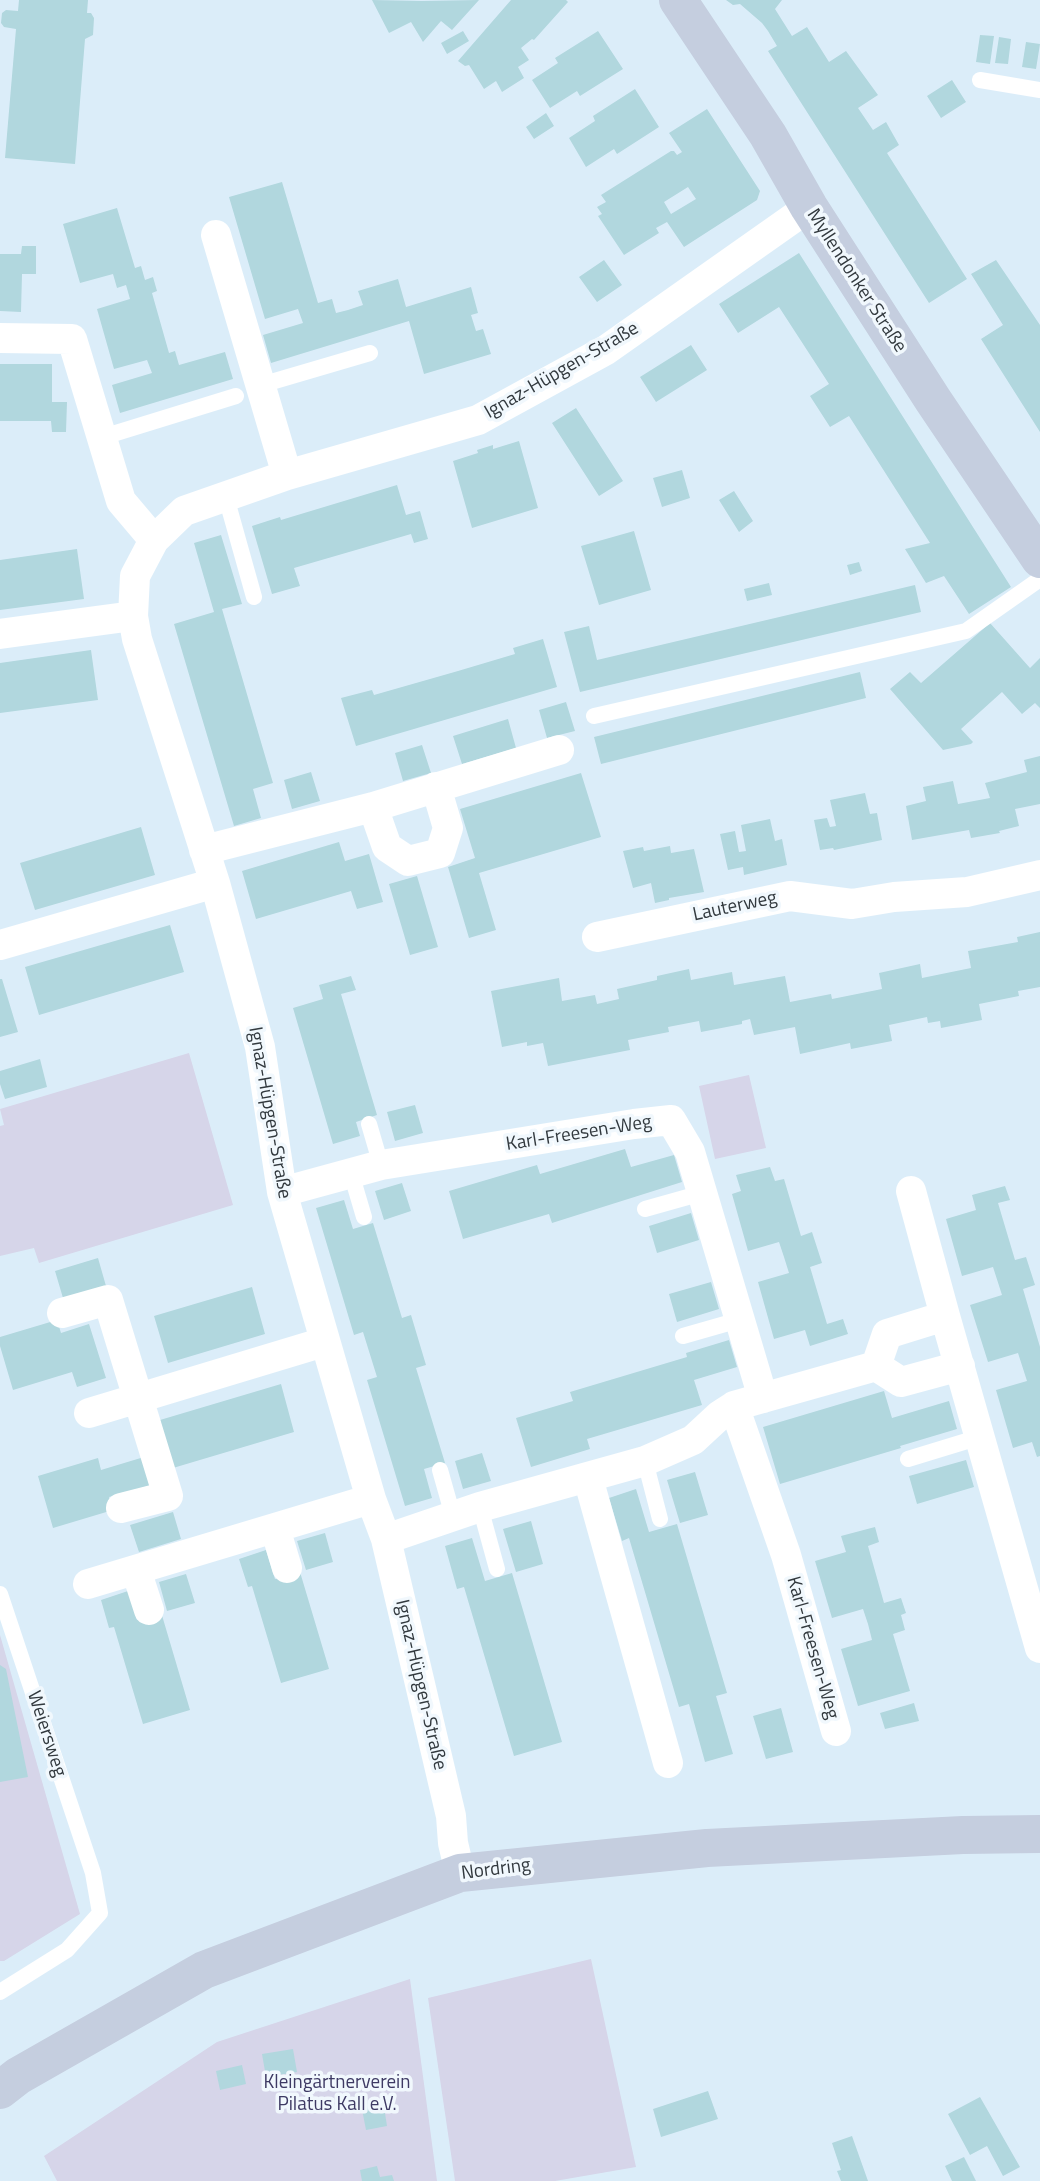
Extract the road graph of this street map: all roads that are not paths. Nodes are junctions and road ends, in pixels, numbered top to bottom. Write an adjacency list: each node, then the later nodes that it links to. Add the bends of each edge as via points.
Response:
1 (678, 0): 4 (main road, Myllendonker Straße, via 768,135)
2 (980, 80): 3 (lane)
3 (1040, 90)
4 (809, 207): 10 (street, Ignaz-Hüpgen-Straße, via 606,350 478,420); 13 (main road, Myllendonker Straße)
5 (216, 235): 8 (street)
6 (0, 338): 9 (street, via 72,339)
7 (370, 353): 8 (lane)
8 (248, 391): 9 (lane); 10 (street)
9 (103, 437): 12 (street, via 121,501)
10 (287, 475): 11 (street, Ignaz-Hüpgen-Straße)
11 (226, 497): 12 (street, Ignaz-Hüpgen-Straße, via 184,511); 15 (lane)
12 (155, 540): 16 (street, Ignaz-Hüpgen-Straße, via 135,576)
13 (1040, 559)
14 (1040, 579): 18 (lane, via 965,631)
15 (254, 597)
16 (133, 616): 17 (street); 22 (street, Ignaz-Hüpgen-Straße)
17 (0, 634)
18 (594, 716)
19 (559, 750): 20 (street)
20 (436, 787): 21 (street); 21 (street, via 448,828 440,853 408,861 387,847)
21 (373, 807): 22 (street)
22 (204, 850): 24 (street, Ignaz-Hüpgen-Straße)
23 (1040, 875): 25 (street, Lauterweg, via 967,892 852,904 790,896)
24 (215, 883): 26 (street); 31 (street, Ignaz-Hüpgen-Straße, via 260,1048)
25 (597, 937)
26 (0, 945)
27 (369, 1124): 28 (lane)
28 (381, 1165): 29 (street, Karl-Freesen-Weg); 32 (street, Karl-Freesen-Weg, via 671,1120 691,1152)
29 (351, 1173): 31 (street, Karl-Freesen-Weg); 34 (lane)
30 (911, 1191): 36 (street)
31 (282, 1192): 39 (street, Ignaz-Hüpgen-Straße)
32 (702, 1193): 33 (lane); 37 (street, Karl-Freesen-Weg)
33 (645, 1209)
34 (364, 1217)
35 (62, 1313): 42 (street, via 108,1300)
36 (945, 1316): 40 (street, via 887,1334); 41 (street)
37 (739, 1320): 38 (lane); 43 (street, Karl-Freesen-Weg)
38 (683, 1336)
39 (324, 1342): 42 (street); 50 (street, Ignaz-Hüpgen-Straße)
40 (876, 1366): 41 (street, via 901,1382); 43 (street)
41 (960, 1366): 45 (street)
42 (139, 1398): 44 (street); 51 (street, via 168,1496)
43 (748, 1402): 47 (street, via 720,1415 694,1440); 63 (street, Karl-Freesen-Weg)
44 (89, 1413)
45 (980, 1437): 46 (lane); 62 (street)
46 (908, 1459)
47 (645, 1461): 49 (street); 53 (lane)
48 (440, 1471): 52 (lane)
49 (588, 1478): 52 (street); 64 (street)
50 (371, 1499): 54 (street); 55 (street, Ignaz-Hüpgen-Straße)
51 (121, 1508)
52 (466, 1511): 55 (street); 57 (lane)
53 (660, 1520)
54 (275, 1528): 56 (street); 58 (street)
55 (386, 1539): 66 (street, Ignaz-Hüpgen-Straße, via 451,1816)
56 (287, 1568)
57 (497, 1569)
58 (136, 1570): 59 (street); 61 (street)
59 (88, 1584)
60 (0, 1594): 67 (lane, Weiersweg, via 93,1873 100,1913 67,1950)
61 (149, 1610)
62 (1040, 1648)
63 (836, 1731)
64 (668, 1763)
65 (1040, 1834): 66 (main road, Nordring, via 707,1847)
66 (460, 1873): 68 (main road, Nordring, via 204,1970)
67 (0, 1992)
68 (0, 2090)

